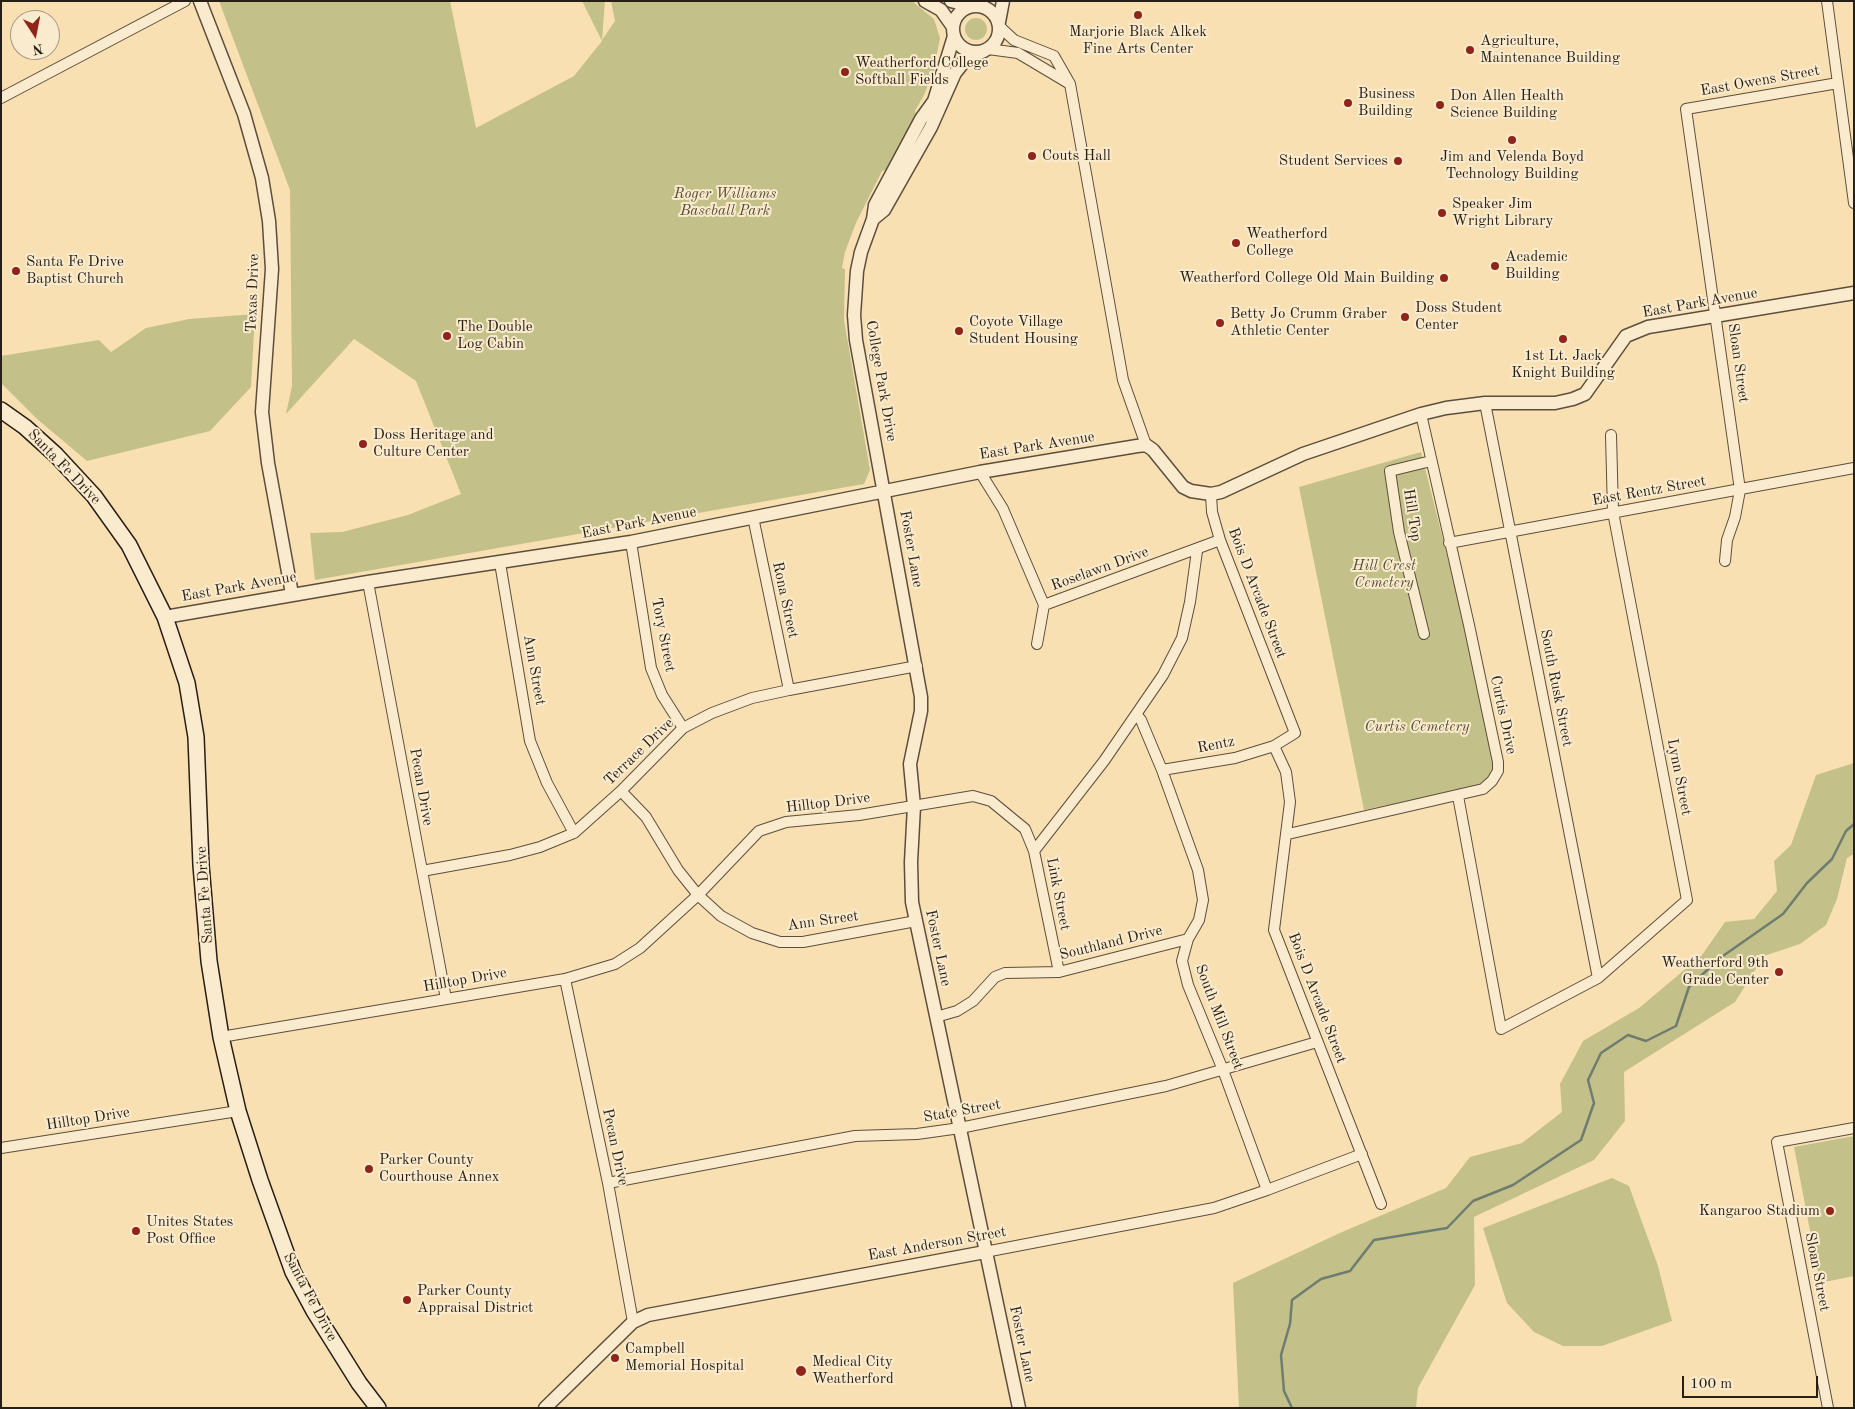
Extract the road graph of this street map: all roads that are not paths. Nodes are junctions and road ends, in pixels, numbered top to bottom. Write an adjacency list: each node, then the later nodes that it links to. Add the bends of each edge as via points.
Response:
1 (185, 1): 13 (street)
2 (200, 1): 40 (street, Texas Drive, via 244,114 262,178 269,221 272,269 262,412)
3 (925, 1): 9 (street, via 941,10)
4 (952, 1): 7 (street)
5 (1003, 1): 8 (street)
6 (1827, 1): 11 (street)
7 (978, 4): 8 (street, via 988,8); 9 (street, via 956,16)
8 (999, 24): 10 (street, via 995,43); 12 (street, via 1014,40 1054,56)
9 (954, 32): 10 (street, via 963,48 976,52); 16 (street, College Park Drive, via 934,101 875,205)
10 (986, 50): 12 (street, via 1018,53); 16 (street, College Park Drive, via 966,59 956,73 931,127 884,210)
11 (1838, 83): 14 (street, East Owens Street); 15 (street)
12 (1070, 84): 23 (street, via 1123,380)
13 (1, 98)
14 (1686, 109): 18 (street, Sloan Street)
15 (1854, 203)
16 (874, 219): 28 (street, College Park Drive, via 861,252 854,290 854,315)
17 (1854, 293): 18 (street, East Park Avenue)
18 (1717, 317): 19 (street, East Park Avenue, via 1648,326 1626,336 1585,394 1573,399 1556,403); 27 (street, Sloan Street)
19 (1485, 403): 21 (street, East Park Avenue); 32 (street, South Rusk Street)
20 (1, 410): 42 (main road, Santa Fe Drive, via 56,455 94,496 129,545)
21 (1421, 414): 24 (street, Curtis Drive); 29 (street, East Park Avenue, via 1303,454)
22 (1610, 435): 30 (street, Lynn Street)
23 (1146, 445): 26 (street, East Park Avenue); 29 (street, via 1191,492)
24 (1431, 462): 35 (street, Curtis Drive); 43 (street, Hill Top, via 1390,471 1399,532)
25 (1854, 468): 27 (street, East Rentz Street)
26 (980, 472): 28 (street, East Park Avenue); 41 (street, Roselawn Drive, via 1003,509)
27 (1740, 490): 30 (street, East Rentz Street); 37 (street, Sloan Street)
28 (884, 491): 31 (street, East Park Avenue); 45 (street, Foster Lane)
29 (1211, 494): 33 (street, Bois D Arcade Street)
30 (1613, 512): 32 (street, East Rentz Street); 63 (street, Lynn Street, via 1687,900)
31 (753, 517): 34 (street, East Park Avenue); 46 (street, Rona Street)
32 (1510, 531): 35 (street, East Rentz Street); 63 (street, South Rusk Street)
33 (1220, 540): 36 (street, Roselawn Drive); 49 (street, Bois D Arcade Street, via 1295,733)
34 (631, 542): 38 (street, East Park Avenue); 48 (street, Tory Street, via 651,668 662,695)
35 (1449, 543): 52 (street, Curtis Drive, via 1498,762 1495,776 1483,789)
36 (1197, 551): 41 (street, Roselawn Drive); 47 (street, via 1182,638)
37 (1725, 561)
38 (500, 563): 39 (street, East Park Avenue); 54 (street, Ann Street, via 530,741 547,784)
39 (368, 582): 40 (street, East Park Avenue); 57 (street, Pecan Drive)
40 (292, 594): 42 (street, East Park Avenue)
41 (1044, 605): 44 (street)
42 (165, 617): 66 (main road, Santa Fe Drive, via 187,683 196,736 200,865)
43 (1424, 634)
44 (1037, 644)
45 (916, 666): 46 (street, Terrace Drive); 53 (street, Foster Lane, via 921,711 910,764)
46 (789, 690): 48 (street, Terrace Drive, via 736,704)
47 (1137, 715): 50 (street, South Mill Street); 56 (street)
48 (683, 728): 51 (street, Terrace Drive)
49 (1274, 746): 50 (street, Rentz, via 1236,758); 55 (street, Bois D Arcade Street, via 1286,772 1290,802)
50 (1162, 770): 60 (street, South Mill Street, via 1198,870 1203,900 1199,920)
51 (622, 791): 54 (street, Terrace Drive); 58 (street, Ann Street, via 646,817 678,870)
52 (1458, 796): 55 (street); 63 (street, Lynn Street, via 1501,1029)
53 (914, 806): 56 (street, Hilltop Drive, via 973,796 991,801 1025,830); 58 (street, Hilltop Drive, via 786,822 759,831); 59 (street, Foster Lane, via 910,882)
54 (574, 833): 57 (street, Terrace Drive, via 510,855)
55 (1288, 834): 67 (street, Bois D Arcade Street, via 1274,930)
56 (1034, 851): 61 (street, Link Street)
57 (422, 871): 64 (street, Pecan Drive)
58 (698, 895): 59 (street, Ann Street, via 721,916 752,934 780,942 812,940); 62 (street, Hilltop Drive, via 640,948 615,964)
59 (916, 922): 65 (street, Foster Lane)
60 (1188, 939): 61 (street, Southland Drive); 68 (street, South Mill Street, via 1182,960 1188,985)
61 (1059, 972): 65 (street, Southland Drive, via 995,977 973,1001)
62 (565, 978): 64 (street, Hilltop Drive); 74 (street, Pecan Drive)
63 (1598, 978)
64 (446, 999): 66 (street, Hilltop Drive)
65 (936, 1017): 70 (street, Foster Lane)
66 (221, 1037): 69 (main road, Santa Fe Drive)
67 (1317, 1042): 68 (street, State Street); 73 (street, Bois D Arcade Street)
68 (1223, 1070): 70 (street, State Street, via 1166,1086); 75 (street, South Mill Street)
69 (238, 1111): 72 (street, Hilltop Drive); 79 (main road, Santa Fe Drive, via 293,1272 314,1311)
70 (960, 1128): 74 (street, State Street, via 917,1134 855,1136); 77 (street, Foster Lane)
71 (1854, 1128): 82 (street, Sloan Street, via 1777,1142)
72 (1, 1148)
73 (1362, 1154): 75 (street, East Anderson Street); 76 (street, Bois D Arcade Street)
74 (608, 1183): 78 (street, Pecan Drive)
75 (1267, 1190): 77 (street, East Anderson Street, via 1214,1208)
76 (1382, 1204)
77 (985, 1252): 78 (street, East Anderson Street, via 648,1315); 81 (street, Foster Lane)
78 (633, 1322): 80 (street, East Anderson Street)
79 (378, 1408)
80 (545, 1408)
81 (1019, 1408)
82 (1828, 1408)

